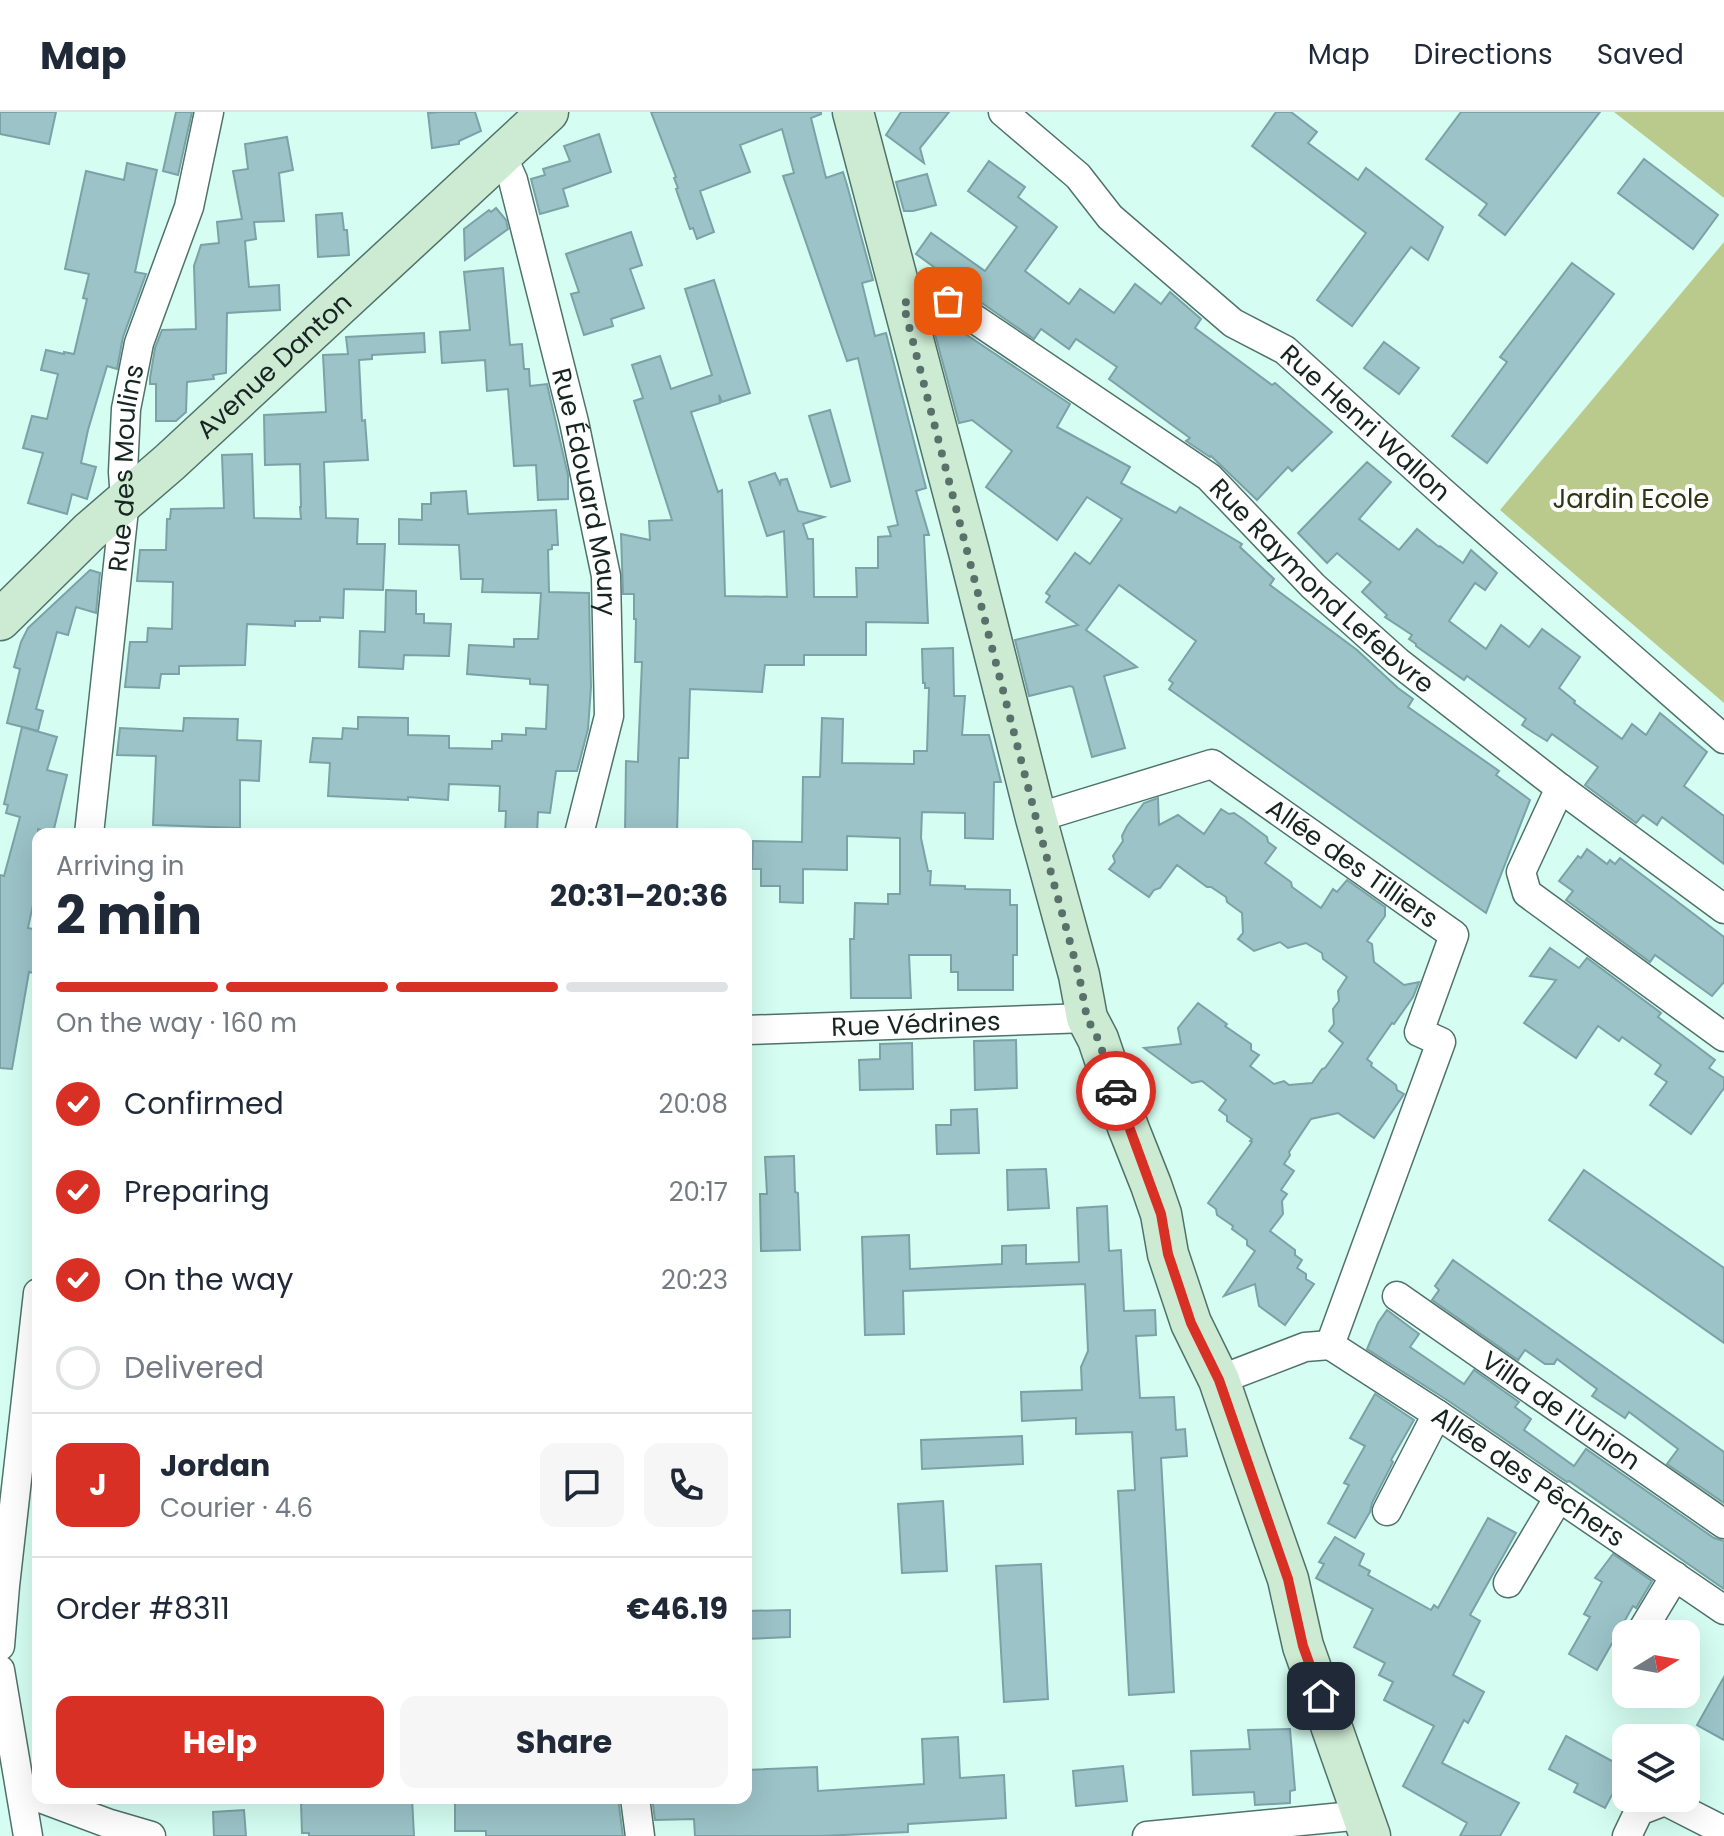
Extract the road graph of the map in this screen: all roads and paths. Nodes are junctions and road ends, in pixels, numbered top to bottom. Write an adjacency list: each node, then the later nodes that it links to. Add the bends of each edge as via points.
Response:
1 (209, 112): 7 (street, Rue des Moulins, via 189,207 139,343 126,409)
2 (548, 112): 5 (street, Avenue Danton)
3 (853, 112): 6 (street)
4 (1003, 112): 9 (street, Rue Henri Wallon, via 1078,176 1110,217 1233,323 1285,350)
5 (502, 155): 7 (street, Avenue Danton); 13 (street, Rue Édouard Maury, via 513,180 574,422 606,576 609,716)
6 (903, 303): 10 (street, Rue Raymond Lefebvre, via 924,297 948,301 1209,477 1313,586 1398,662); 11 (street)
7 (125, 500): 8 (street, Avenue Danton); 12 (street, Rue des Moulins)
8 (0, 620)
9 (1724, 739)
10 (1560, 788): 14 (street, Rue Raymond Lefebvre); 17 (street, via 1521,872 1527,893)
11 (1036, 818): 15 (street); 19 (street, Allée des Tilliers, via 1212,764 1454,935 1419,1032 1441,1042)
12 (90, 828)
13 (581, 828)
14 (1724, 909)
15 (1087, 1018): 16 (street, Rue Védrines); 21 (street, via 1161,1214 1191,1323)
16 (752, 1030)
17 (1724, 1037)
18 (1397, 1296): 25 (street, Villa de l'Union)
19 (1330, 1345): 21 (street, via 1305,1347); 22 (street, Allée des Pêchers)
20 (32, 1346): 30 (street)
21 (1219, 1380): 35 (street)
22 (1437, 1414): 23 (street, Allée des Pêchers); 24 (street)
23 (1559, 1497): 26 (street, Allée des Pêchers); 27 (street)
24 (1387, 1511)
25 (1724, 1524)
26 (1675, 1576): 28 (street, Allée des Pêchers); 29 (street)
27 (1508, 1583)
28 (1724, 1610)
29 (1648, 1620)
30 (0, 1646)
31 (0, 1670): 32 (street)
32 (24, 1794): 37 (street)
33 (53, 1804): 38 (street)
34 (636, 1804): 39 (street)
35 (1366, 1826): 40 (street)
36 (1724, 1831): 41 (street, via 1665,1801 1639,1811)
37 (28, 1836)
38 (151, 1836)
39 (640, 1836)
40 (1147, 1836)
41 (1627, 1836)

